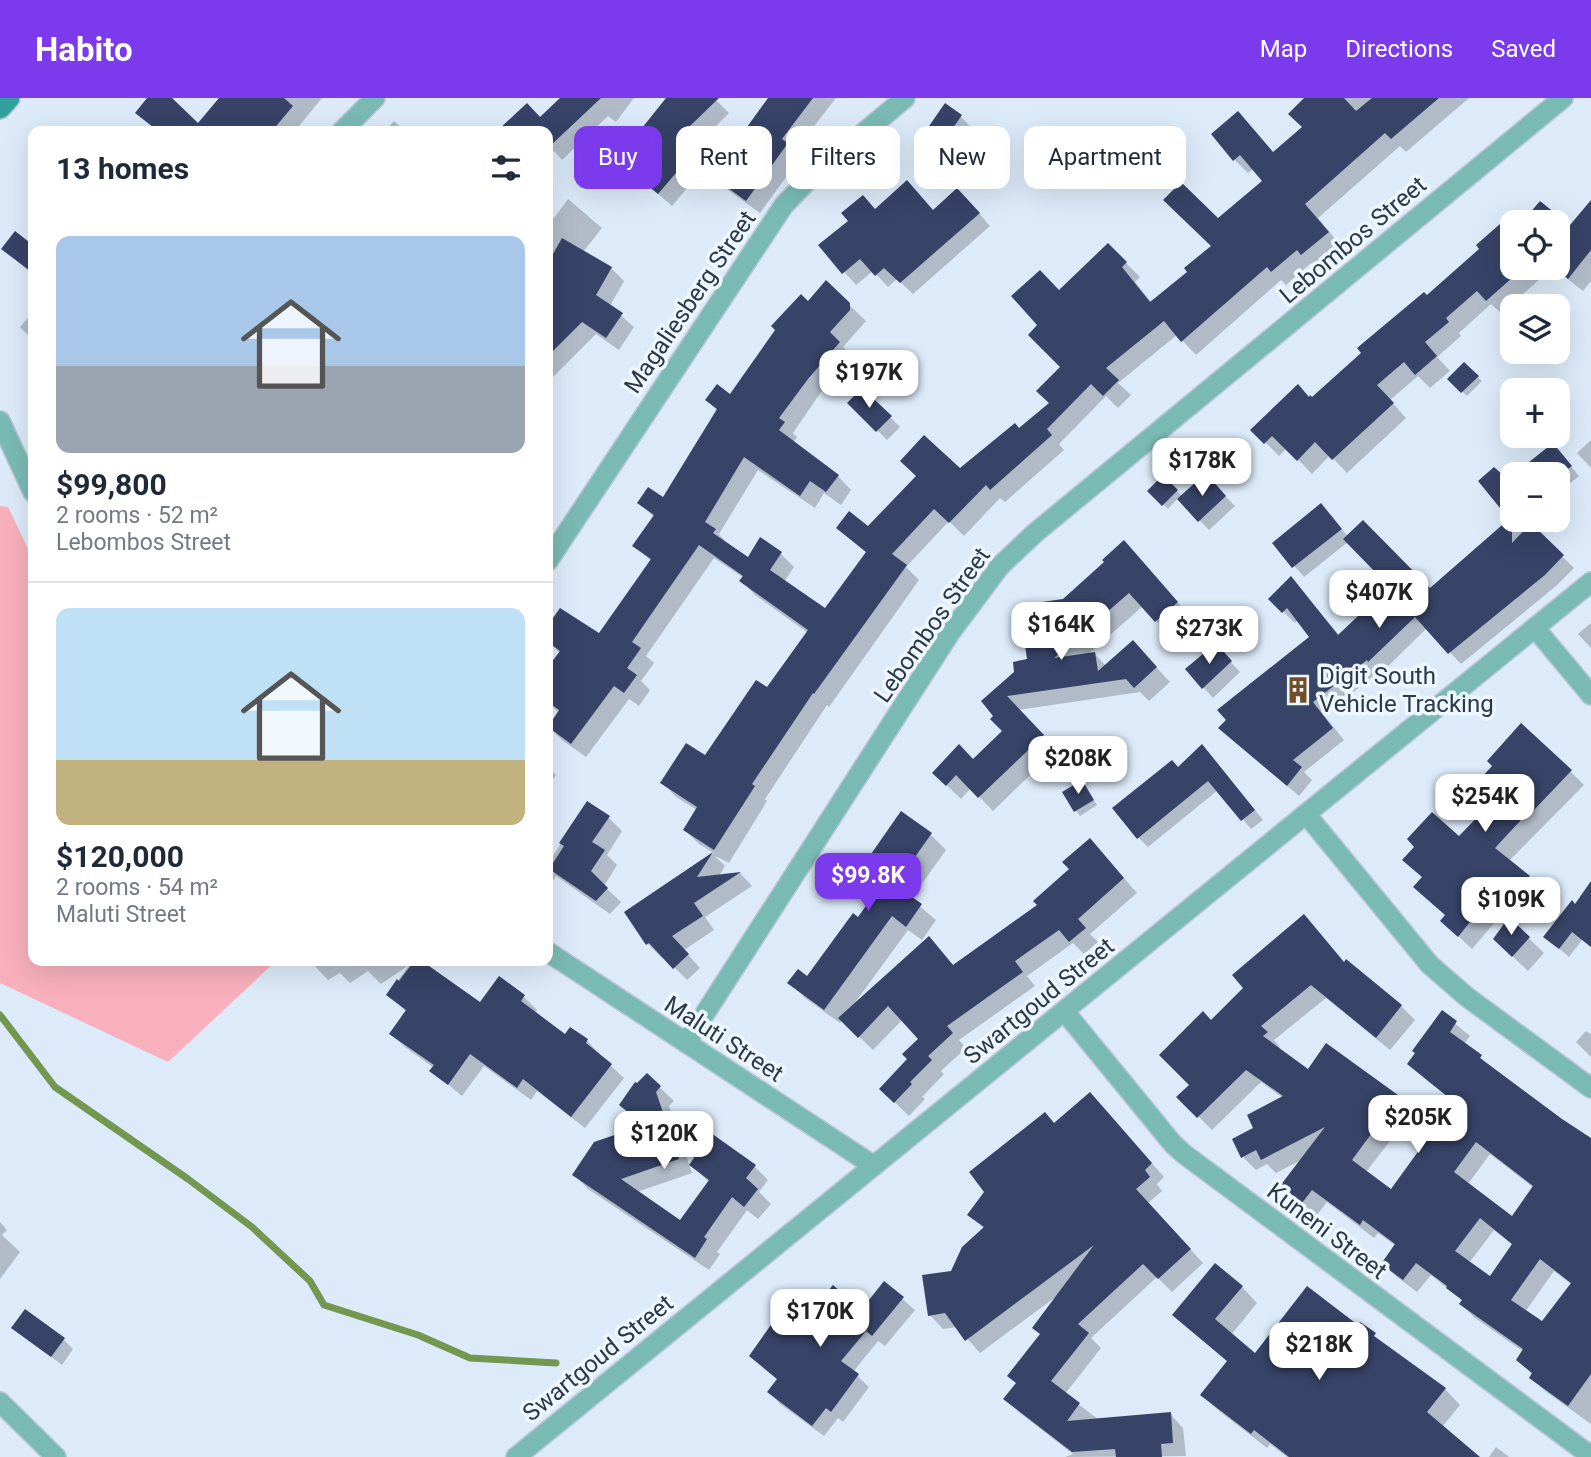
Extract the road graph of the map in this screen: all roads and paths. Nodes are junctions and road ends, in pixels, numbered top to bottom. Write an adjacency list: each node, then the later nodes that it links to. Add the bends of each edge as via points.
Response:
1 (9, 98): 5 (main road)
2 (375, 98): 6 (street)
3 (905, 98): 9 (street, Magaliesberg Street, via 784,205)
4 (1563, 98): 16 (street, Lebombos Street, via 1000,566 950,633)
5 (0, 107)
6 (347, 126)
7 (0, 421): 8 (street)
8 (27, 457)
9 (553, 553)
10 (1591, 582): 11 (street, Swartgoud Street)
11 (1535, 628): 12 (street); 13 (street, Swartgoud Street)
12 (1591, 695)
13 (1306, 814): 15 (street, Swartgoud Street); 17 (street, via 1430,965)
14 (553, 955): 16 (street, Maluti Street)
15 (1065, 1012): 18 (street, Swartgoud Street); 20 (street, Kuneni Street, via 1184,1154)
16 (687, 1043): 18 (street, Maluti Street)
17 (1591, 1088)
18 (874, 1166): 22 (street, Swartgoud Street)
19 (0, 1402): 21 (street)
20 (1591, 1456)
21 (56, 1457)
22 (516, 1457)

